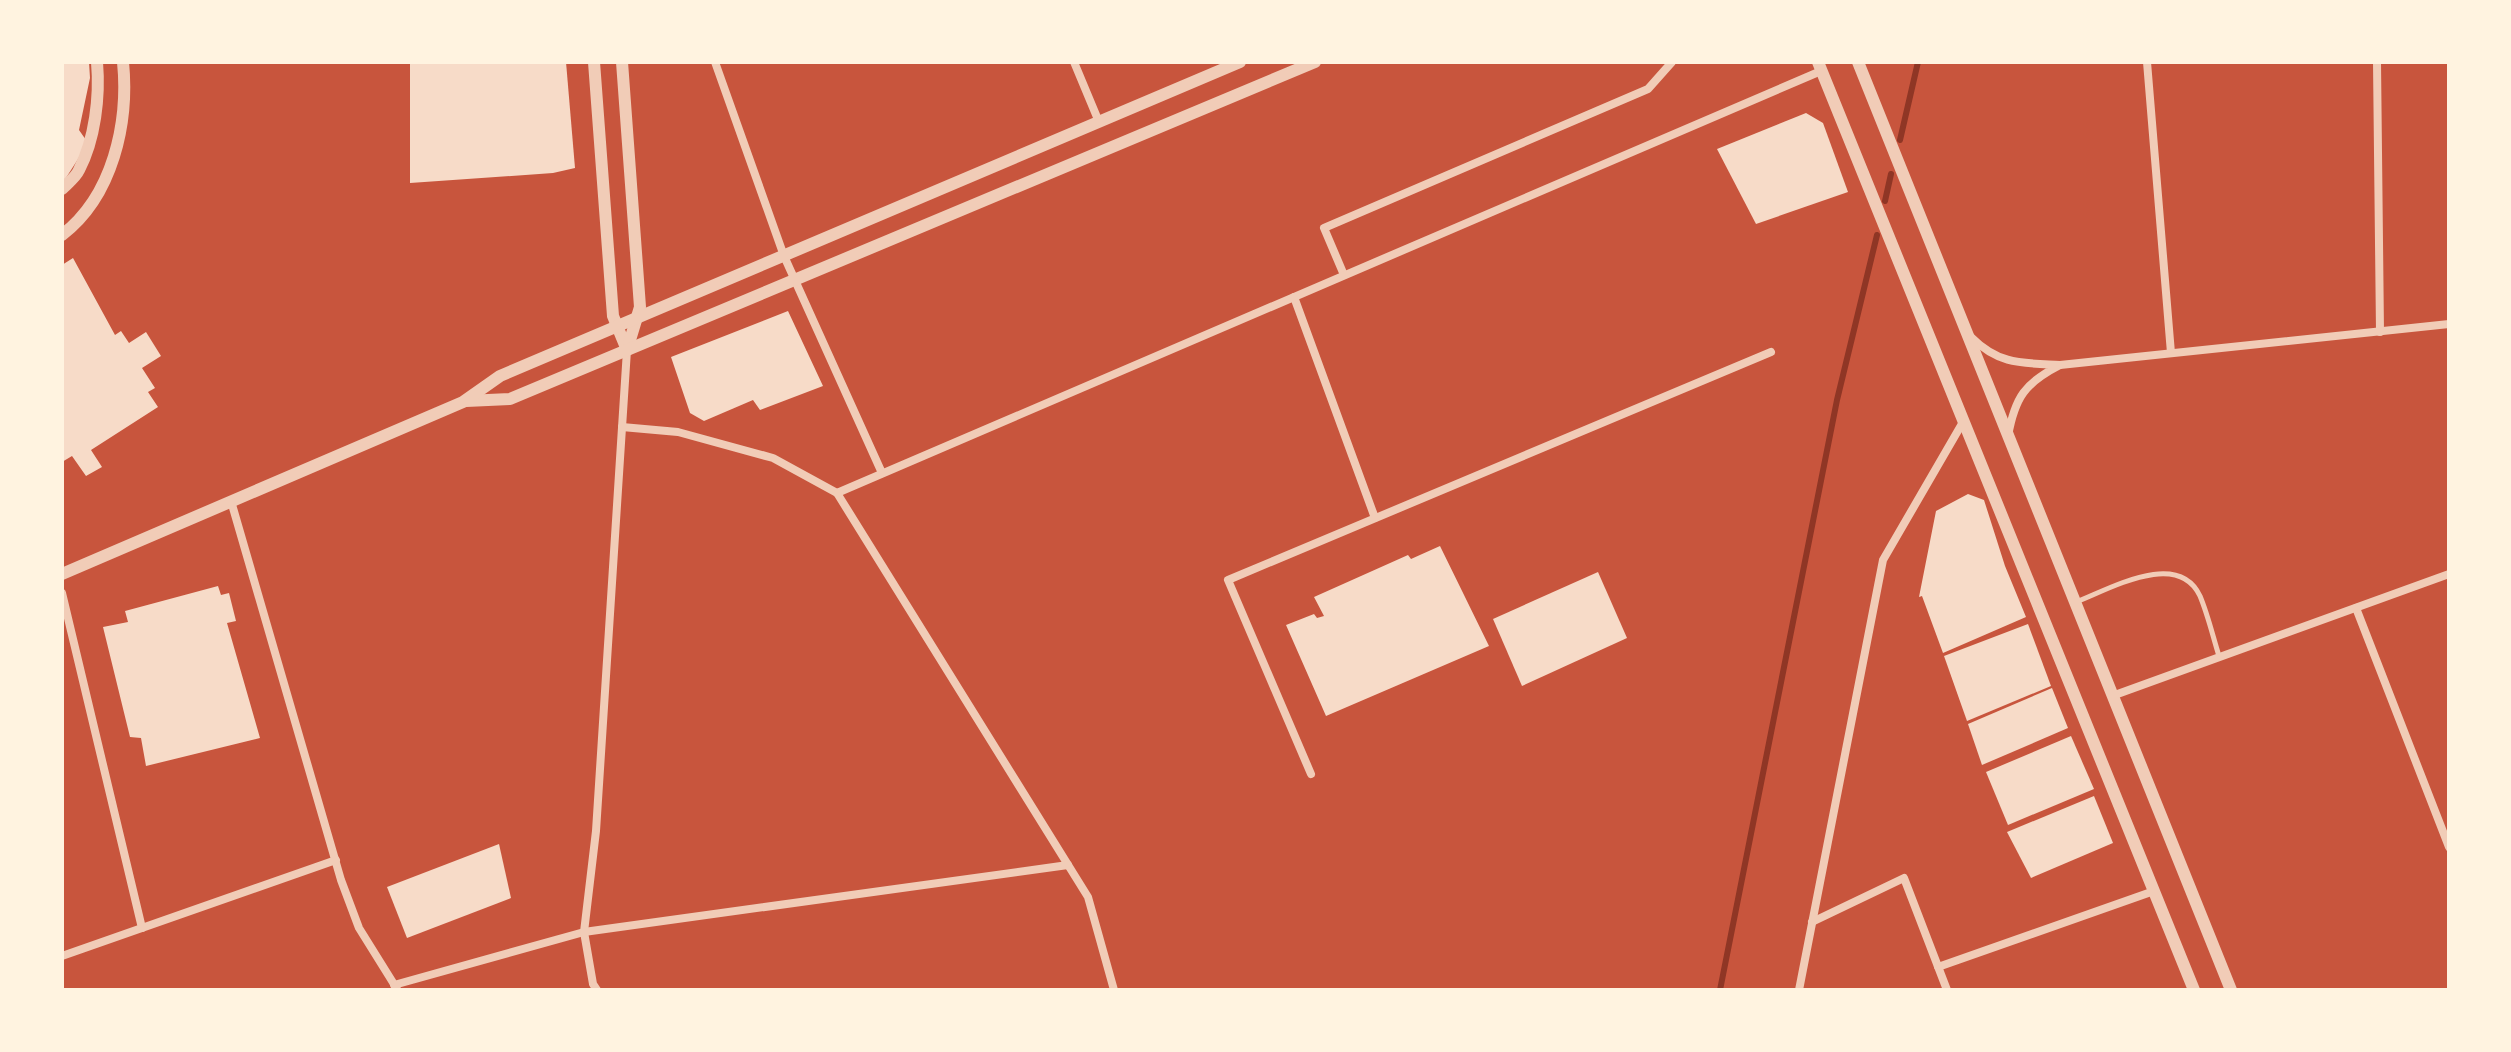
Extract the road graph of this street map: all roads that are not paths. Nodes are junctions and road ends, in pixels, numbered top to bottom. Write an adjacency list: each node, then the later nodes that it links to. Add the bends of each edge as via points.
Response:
1 (97, 62): 15 (street, via 93,134 78,172)
2 (123, 62): 16 (street, via 118,144 101,190)
3 (594, 62): 23 (street)
4 (622, 62): 21 (street)
5 (715, 62): 17 (street)
6 (1074, 62): 14 (street)
7 (1240, 62): 14 (street)
8 (1315, 62): 19 (street)
9 (1672, 62): 18 (street, via 1648,89 1324,228)
10 (1858, 62): 24 (street)
11 (2147, 62): 28 (street)
12 (2377, 62): 25 (street)
13 (1819, 66): 18 (street); 31 (street)
14 (1099, 122): 17 (street)
15 (62, 189)
16 (62, 235)
17 (784, 256): 19 (street); 21 (street)
18 (1344, 275): 20 (street)
19 (795, 280): 26 (street); 34 (street)
20 (1294, 297): 34 (street); 37 (street)
21 (637, 318): 23 (street); 26 (street)
22 (2449, 324): 25 (street)
23 (617, 327): 26 (street); 30 (street, via 500,376)
24 (1966, 332): 29 (street, via 2004,360); 33 (street)
25 (2380, 332): 28 (street)
26 (627, 350): 30 (street, via 510,399); 32 (street)
27 (1771, 352): 37 (street)
28 (2171, 353): 29 (street)
29 (2060, 365): 33 (street, via 2024,392)
30 (463, 402): 36 (street)
31 (1963, 422): 49 (street); 50 (street, via 1883,560)
32 (622, 427): 35 (street, via 678,432 773,458); 52 (street, via 596,831)
33 (2008, 436): 41 (street)
34 (882, 473): 35 (street)
35 (837, 493): 48 (street)
36 (231, 501): 38 (street); 47 (street)
37 (1375, 518): 45 (street, via 1228,580)
38 (62, 574)
39 (2449, 574): 42 (street)
40 (62, 593): 51 (street)
41 (2076, 602): 43 (lane, via 2155,572 2178,575 2199,593); 44 (street)
42 (2356, 608): 43 (street); 46 (street)
43 (2219, 657): 44 (street)
44 (2112, 696): 61 (street)
45 (1311, 774)
46 (2449, 847)
47 (336, 860): 51 (street); 55 (street, via 359,928)
48 (1068, 865): 52 (street); 57 (street, via 1088,897)
49 (2154, 891): 54 (street); 60 (street)
50 (1812, 922): 54 (street, via 1904,878); 58 (street)
51 (142, 928): 53 (street)
52 (584, 932): 55 (street); 56 (street)
53 (62, 956)
54 (1938, 967): 59 (street)
55 (396, 988)
56 (597, 990)
57 (1114, 990)
58 (1799, 990)
59 (1947, 990)
60 (2194, 990)
61 (2231, 990)

